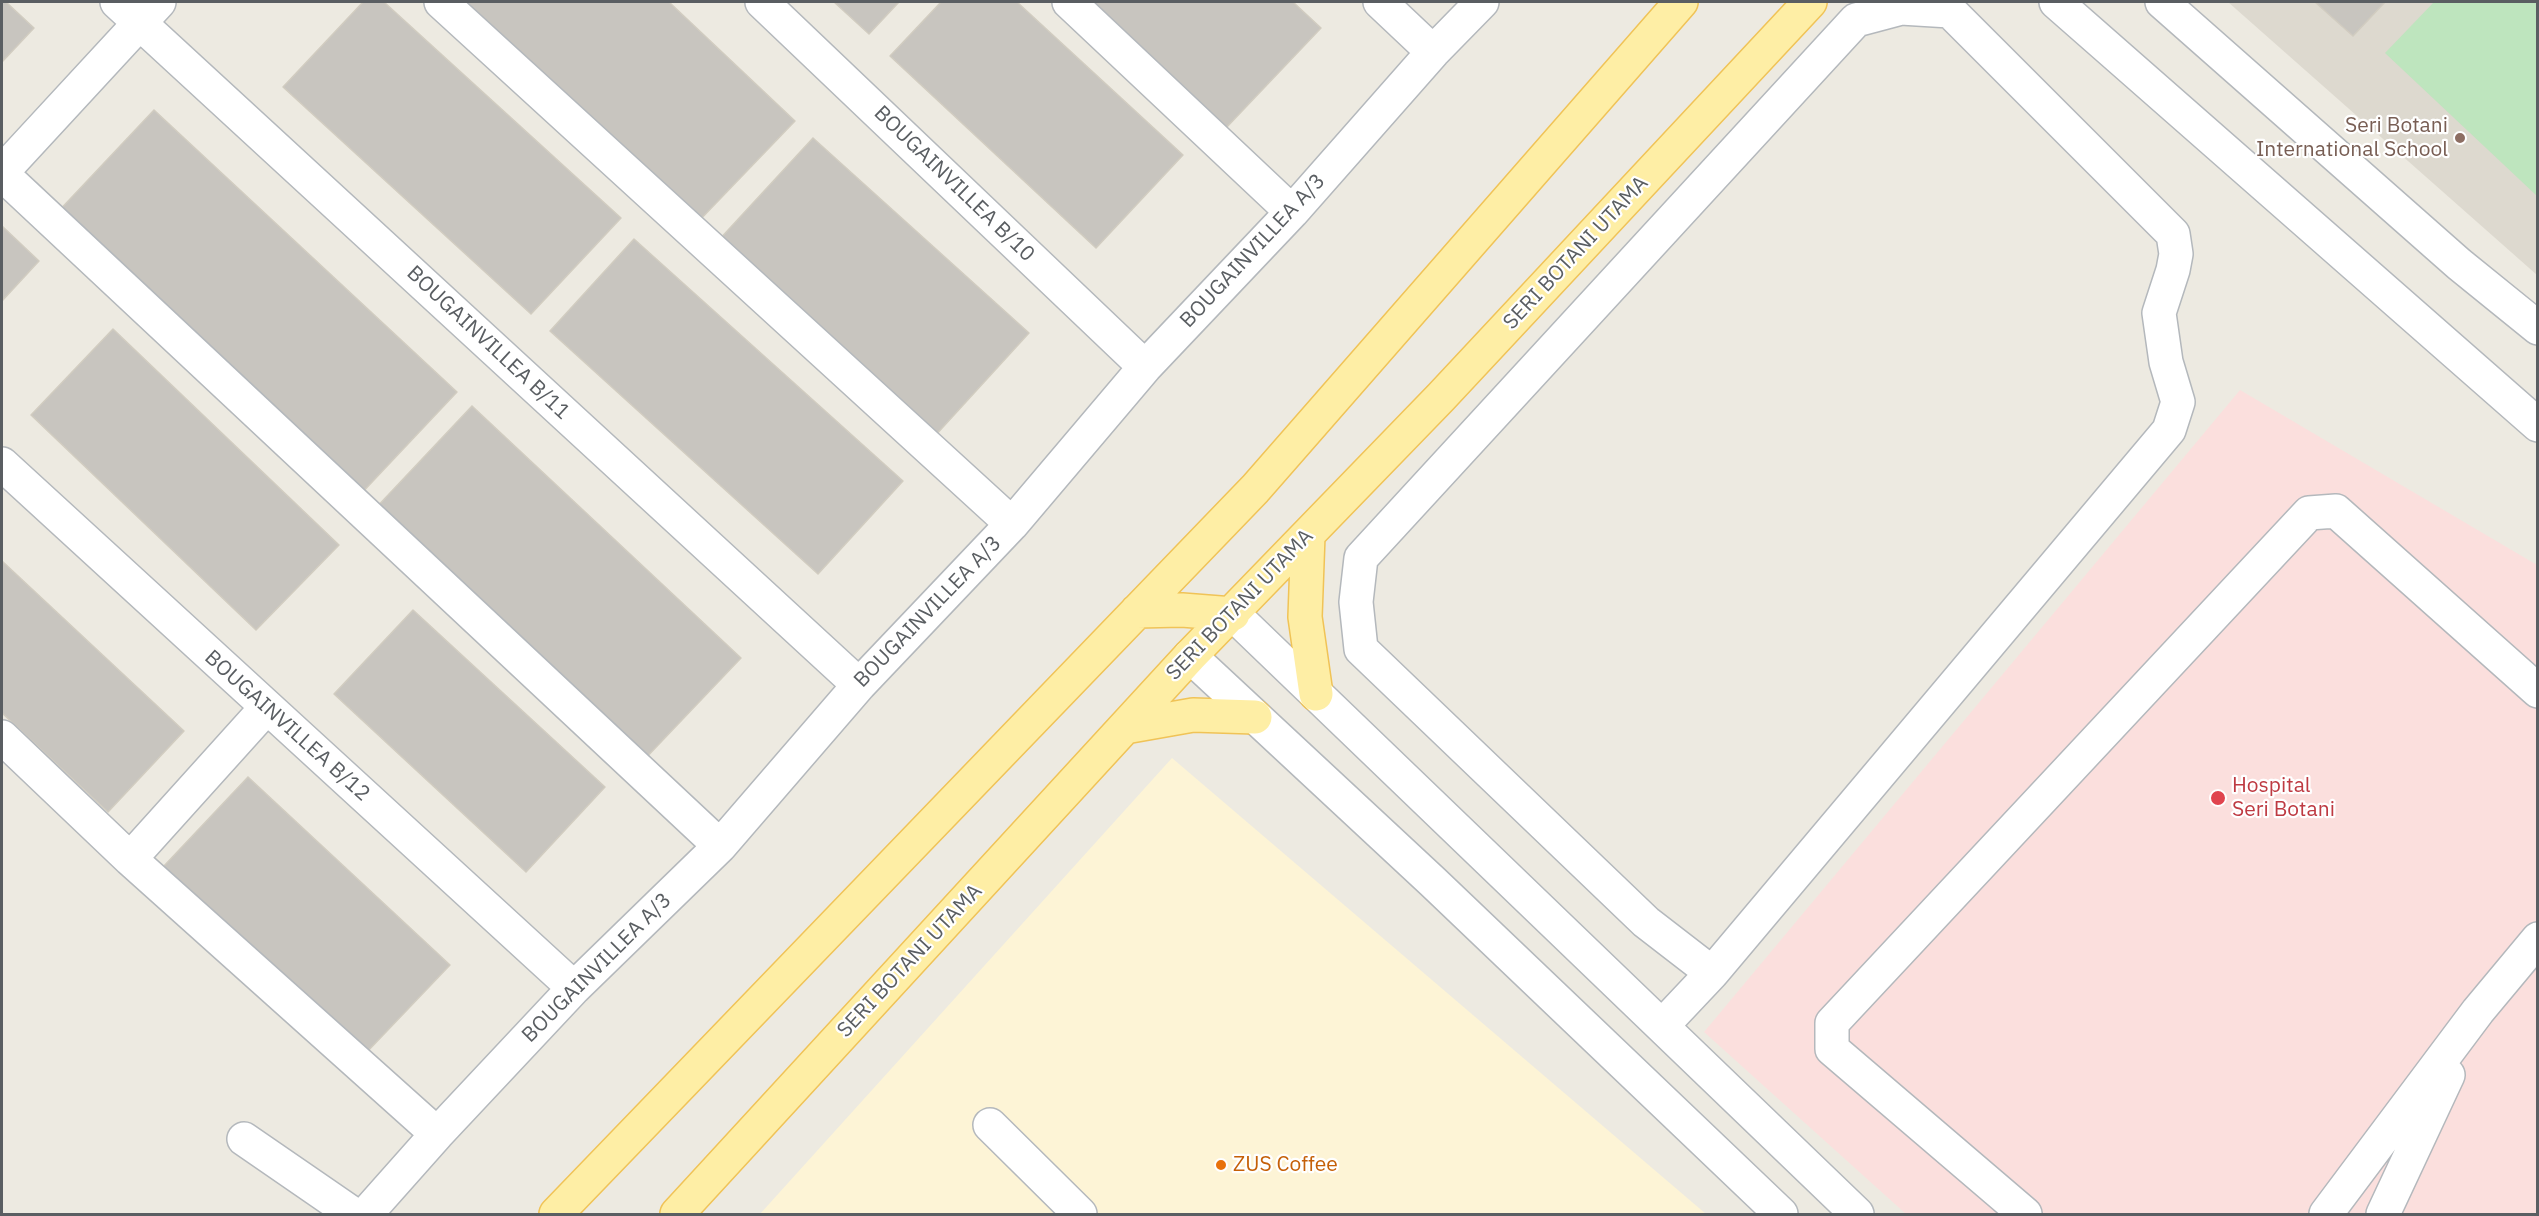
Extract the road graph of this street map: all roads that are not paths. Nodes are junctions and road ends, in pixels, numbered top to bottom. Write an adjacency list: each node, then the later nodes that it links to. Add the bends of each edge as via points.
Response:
1 (441, 2): 18 (street)
2 (762, 2): 15 (street, BOUGAINVILLEA B/10)
3 (1069, 2): 13 (street)
4 (1380, 2): 11 (street)
5 (1482, 2): 11 (street, BOUGAINVILLEA A/3)
6 (1681, 2): 20 (main road, via 1255,489)
7 (1810, 2): 19 (main road, SERI BOTANI UTAMA)
8 (2056, 2): 16 (street)
9 (2162, 2): 14 (street, via 2433,241)
10 (139, 9): 12 (street); 25 (street, BOUGAINVILLEA B/11)
11 (1433, 52): 13 (street, BOUGAINVILLEA A/3)
12 (2, 173): 32 (street)
13 (1292, 212): 15 (street, BOUGAINVILLEA A/3)
14 (2538, 328)
15 (1145, 368): 18 (street, BOUGAINVILLEA A/3)
16 (2538, 425)
17 (2, 464): 28 (street, BOUGAINVILLEA B/12)
18 (1012, 524): 25 (street, BOUGAINVILLEA A/3)
19 (1308, 535): 23 (main road, SERI BOTANI UTAMA); 27 (main road, via 1305,617)
20 (1177, 568): 21 (main road); 22 (main road)
21 (1182, 610): 22 (main road); 23 (main road); 24 (main road)
22 (1137, 611): 44 (main road)
23 (1233, 614): 24 (main road, SERI BOTANI UTAMA); 27 (street)
24 (1190, 656): 29 (street); 30 (main road, SERI BOTANI UTAMA)
25 (859, 685): 32 (street, BOUGAINVILLEA A/3)
26 (2538, 691): 49 (street, via 2336,511 2309,513 1832,1023 1832,1049)
27 (1316, 694): 38 (street)
28 (267, 707): 33 (street); 36 (street, BOUGAINVILLEA B/12)
29 (1255, 717): 30 (main road, via 1193,715); 47 (street)
30 (1125, 727): 45 (main road, SERI BOTANI UTAMA)
31 (2, 737): 33 (street)
32 (720, 846): 36 (street, BOUGAINVILLEA A/3)
33 (130, 859): 40 (street)
34 (2538, 939): 37 (street)
35 (1712, 973): 35 (street, via 2169,430 2178,402 2166,362 2159,313 2176,254 2173,234 1950,11 1901,8 1856,20 1361,558 1356,602 1361,649 1646,922); 38 (street)
36 (574, 988): 40 (street, BOUGAINVILLEA A/3)
37 (2478, 1011): 50 (street); 51 (street)
38 (1662, 1026): 48 (street)
39 (990, 1125): 46 (street)
40 (437, 1134): 43 (street, BOUGAINVILLEA A/3)
41 (244, 1139): 42 (street)
42 (353, 1215)
43 (366, 1215)
44 (556, 1215)
45 (677, 1215)
46 (1080, 1215)
47 (1781, 1215)
48 (1857, 1215)
49 (2025, 1215)
50 (2326, 1215)
51 (2383, 1215)

